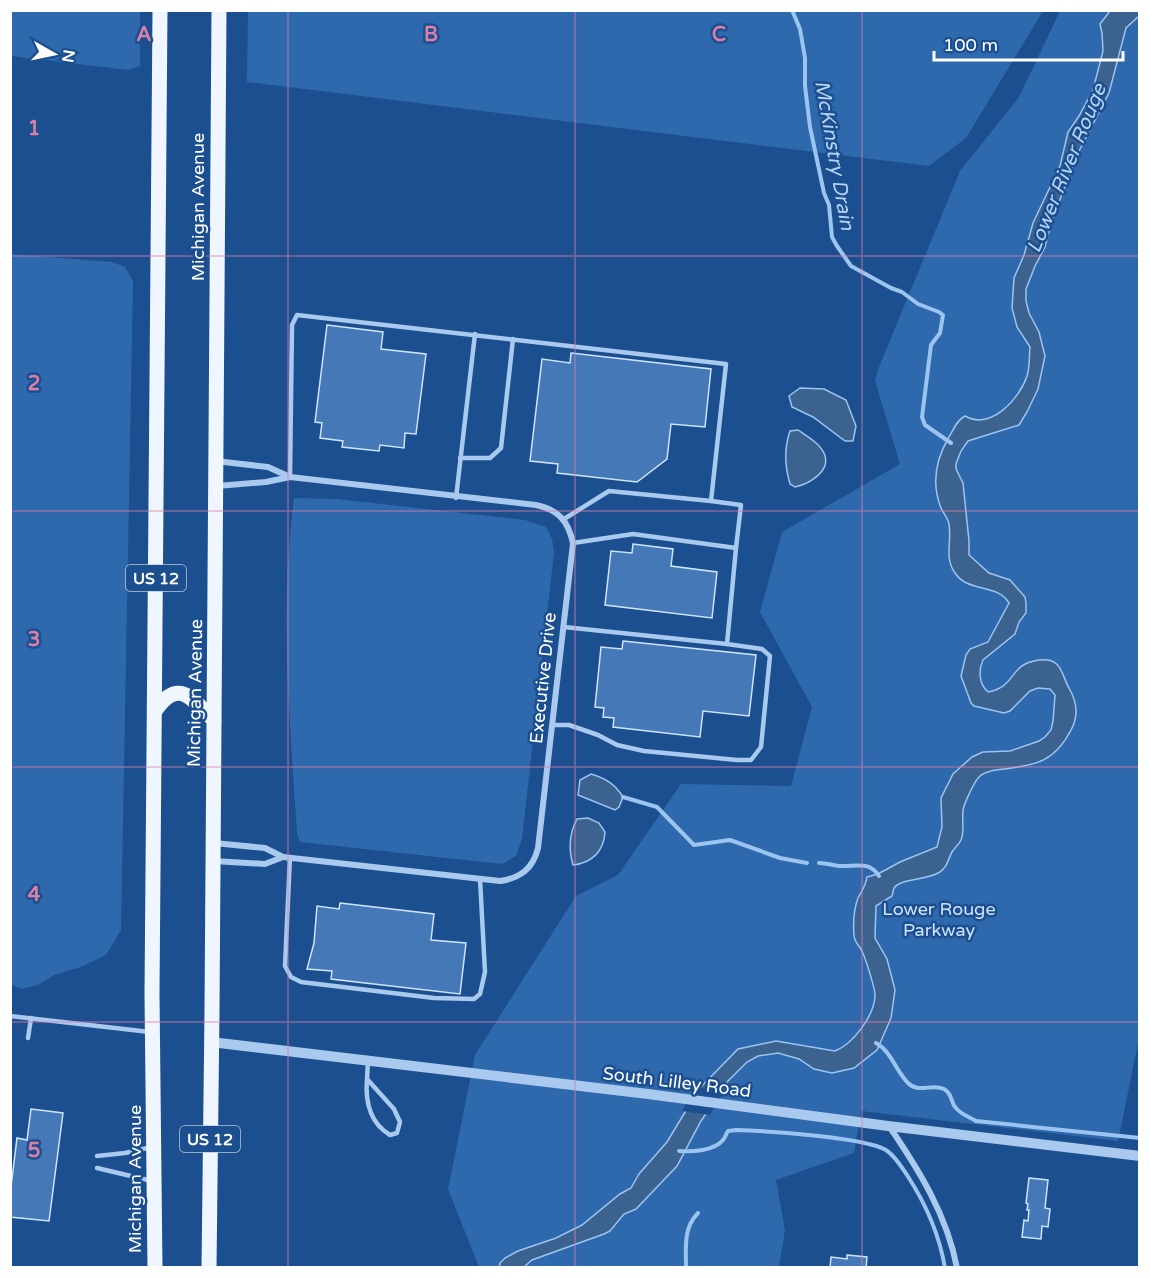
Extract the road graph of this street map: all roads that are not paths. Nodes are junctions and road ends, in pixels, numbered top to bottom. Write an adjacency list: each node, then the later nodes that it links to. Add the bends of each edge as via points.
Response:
1 (160, 10): 16 (main road, Michigan Avenue / US 12)
2 (219, 10): 6 (main road, Michigan Avenue / US 12)
3 (475, 334): 4 (lane); 5 (lane); 7 (lane, via 297,315 292,325)
4 (513, 339): 5 (lane, via 501,448 490,458); 10 (lane, via 726,364)
5 (460, 458): 9 (lane)
6 (215, 461): 7 (street, via 268,467); 8 (main road, Michigan Avenue / US 12)
7 (290, 477): 8 (street); 9 (street)
8 (215, 486): 17 (main road, Michigan Avenue / US 12)
9 (456, 498): 11 (street, via 548,507)
10 (711, 501): 11 (lane, via 609,491); 13 (lane, via 741,505)
11 (564, 519): 12 (street, Executive Drive)
12 (573, 543): 13 (lane, via 633,534); 14 (street, Executive Drive)
13 (736, 548): 15 (lane)
14 (564, 627): 15 (lane); 18 (street, Executive Drive)
15 (727, 644): 18 (lane, via 762,649 770,656 760,747 751,760 644,751 617,745 569,725)
16 (155, 711): 17 (main road, via 177,692 195,700); 26 (main road, Michigan Avenue / US 12)
17 (213, 720): 19 (main road, Michigan Avenue / US 12)
18 (553, 725): 23 (street, Executive Drive, via 536,857 526,872 511,879)
19 (213, 843): 20 (street, Executive Drive, via 265,848); 22 (main road, Michigan Avenue / US 12)
20 (282, 857): 21 (street, Executive Drive); 22 (street, Executive Drive, via 265,864)
21 (290, 858): 23 (street, Executive Drive); 23 (lane, via 285,966 291,976 301,982 423,997 474,999 480,994 485,972)
22 (212, 861): 28 (main road, Michigan Avenue / US 12)
23 (480, 879)
24 (10, 1016): 25 (lane)
25 (31, 1018): 26 (lane); 27 (lane)
26 (153, 1032): 32 (main road, Michigan Avenue / US 12)
27 (28, 1038)
28 (211, 1042): 29 (street, South Lilley Road); 38 (main road, Michigan Avenue / US 12)
29 (368, 1061): 30 (lane); 31 (street, South Lilley Road)
30 (367, 1079): 30 (lane, via 394,1109 400,1122 397,1133 390,1136 381,1130 371,1115)
31 (888, 1126): 34 (street, South Lilley Road); 39 (street, via 935,1201 950,1236)
32 (154, 1146): 33 (lane); 36 (main road, Michigan Avenue / US 12)
33 (97, 1156)
34 (1140, 1156)
35 (97, 1168): 36 (lane)
36 (155, 1182): 37 (main road, Michigan Avenue / US 12)
37 (155, 1268)
38 (209, 1268)
39 (957, 1268)

